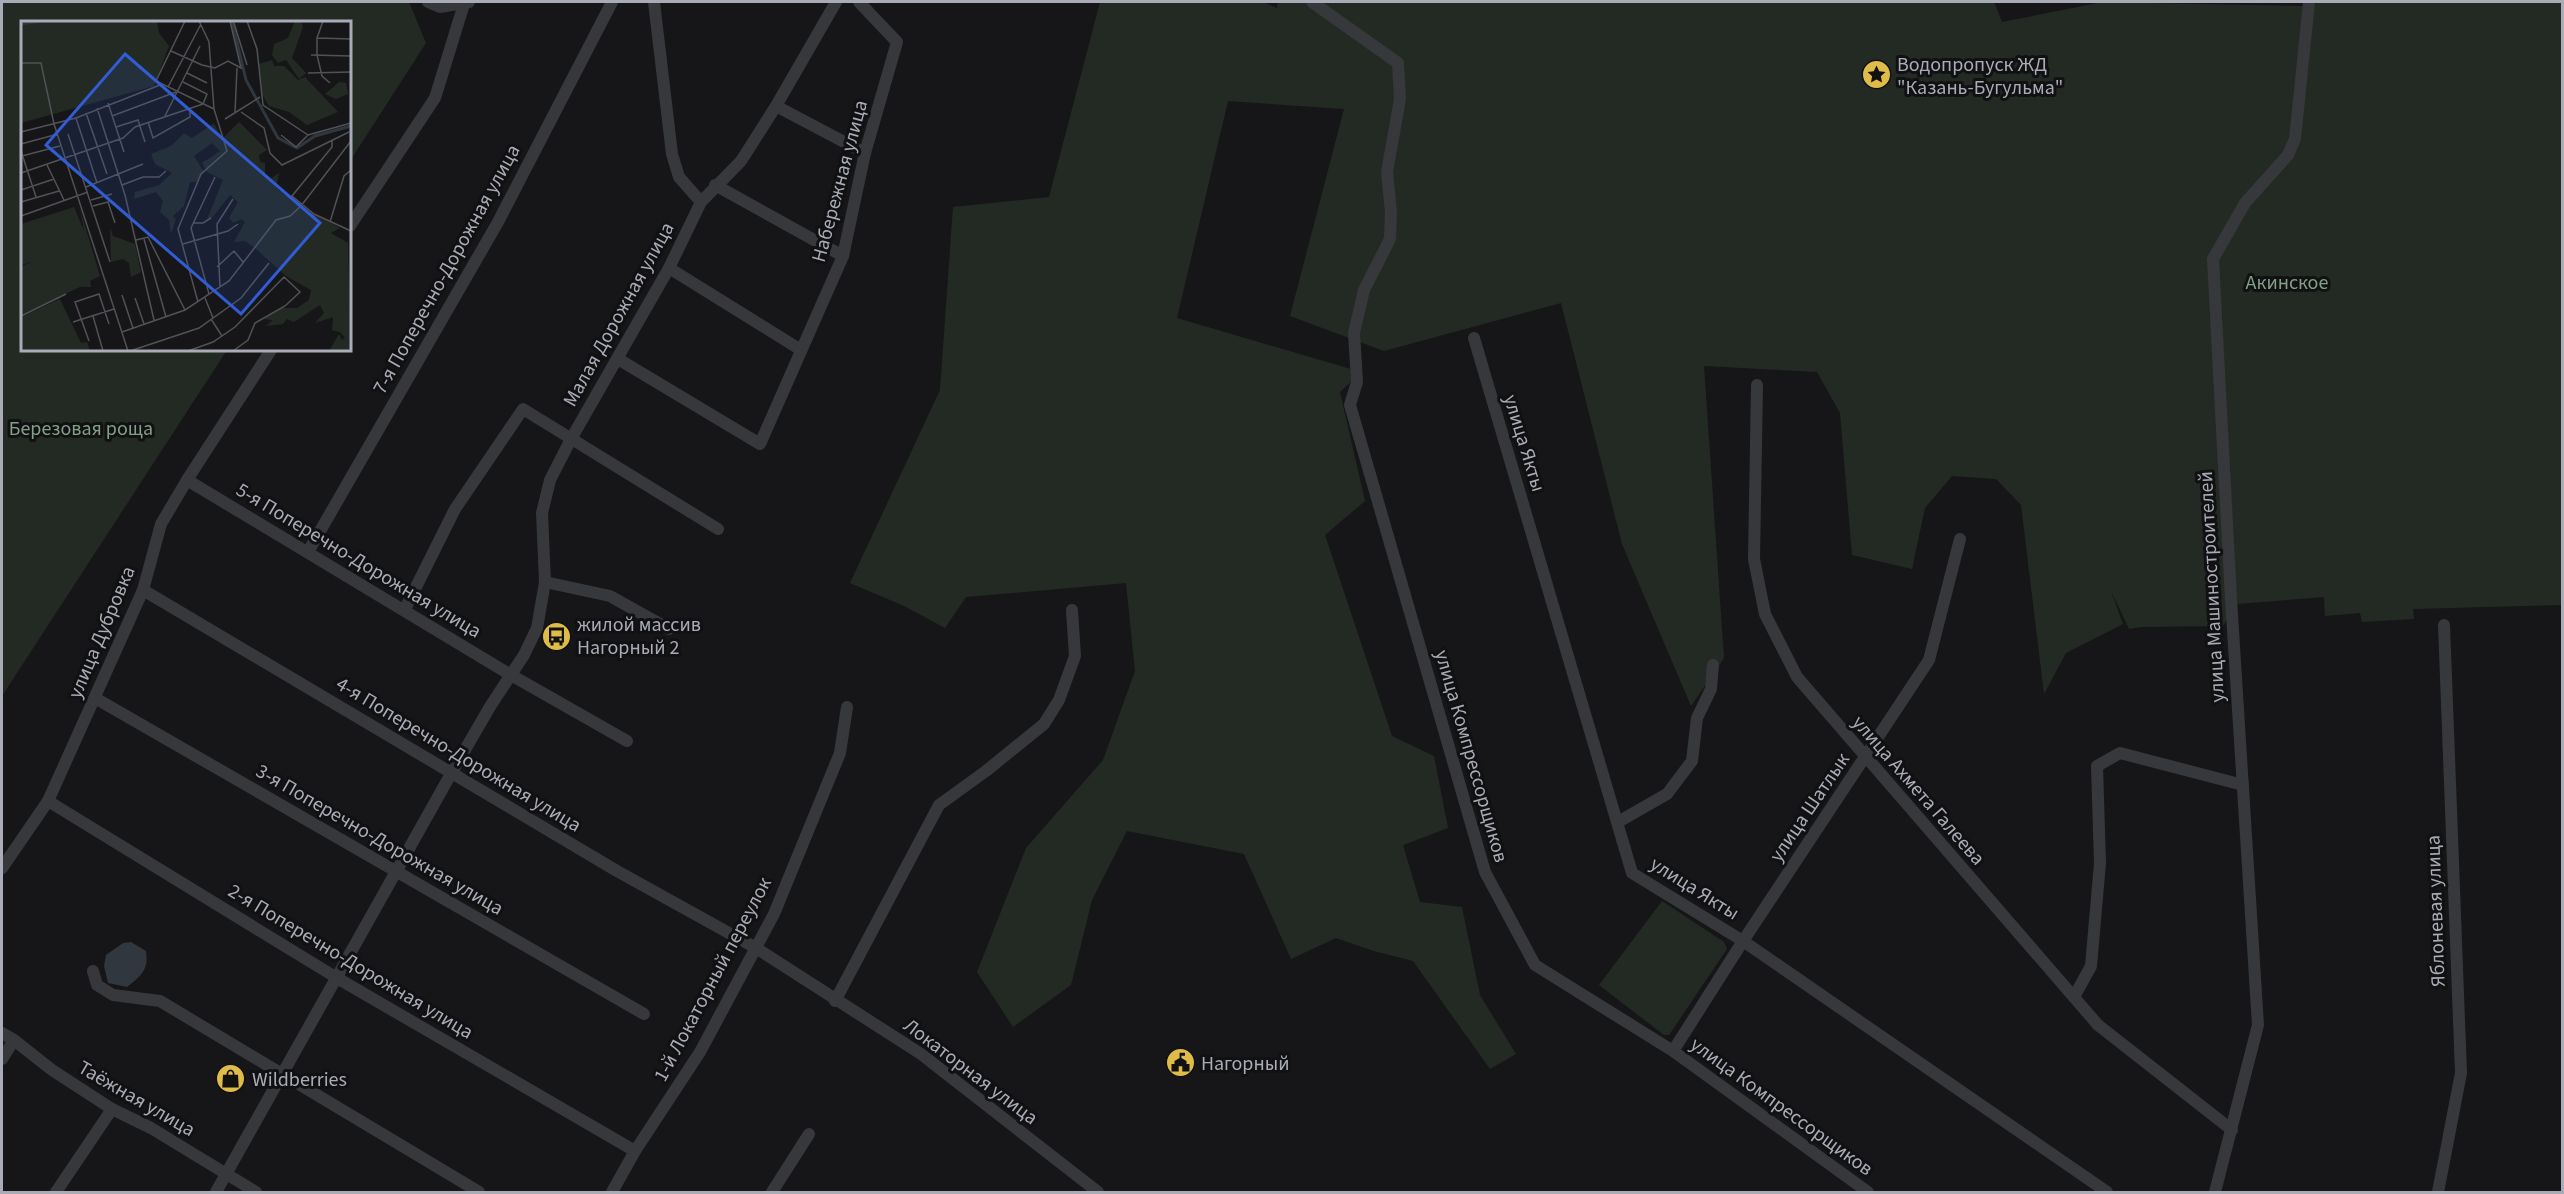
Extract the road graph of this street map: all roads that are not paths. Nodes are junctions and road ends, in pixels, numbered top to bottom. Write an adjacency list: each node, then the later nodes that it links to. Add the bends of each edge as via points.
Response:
1 (428, 2): 8 (street, via 440,7)
2 (612, 2): 25 (street, 7-я Поперечно-Дорожная улица, via 498,222)
3 (654, 2): 12 (street, via 672,153 679,177)
4 (836, 2): 9 (street, Малая Дорожная улица)
5 (859, 2): 10 (street, Набережная улица, via 897,42)
6 (1312, 2): 53 (street, улица Компрессорщиков, via 1398,63 1400,99 1387,172 1390,239 1364,290 1354,333 1357,382 1350,405 1485,872 1535,965)
7 (2309, 2): 39 (street, улица Машиностроителей, via 2295,140 2288,155 2245,203 2213,259)
8 (466, 3): 13 (street, via 435,98)
9 (776, 106): 10 (street); 11 (street, Малая Дорожная улица, via 741,161)
10 (865, 153): 14 (street, Набережная улица)
11 (716, 185): 12 (street, Малая Дорожная улица); 14 (street)
12 (701, 202): 15 (street, Малая Дорожная улица)
13 (351, 224)
14 (843, 256): 17 (street, Набережная улица)
15 (669, 268): 17 (street); 19 (street, Малая Дорожная улица)
16 (1474, 338): 41 (street, улица Якты)
17 (801, 350): 19 (street, Набережная улица, via 760,444)
18 (270, 351): 22 (street, улица Дубровка)
19 (618, 359): 21 (street, Малая Дорожная улица)
20 (1757, 385): 37 (street, улица Ахмета Галеева, via 1754,559 1765,614 1797,677)
21 (570, 439): 23 (street); 26 (street, Малая Дорожная улица, via 550,480 542,513); 28 (street, via 523,409 455,509)
22 (187, 480): 25 (street, 5-я Поперечно-Дорожная улица); 27 (street, улица Дубровка, via 161,524)
23 (718, 529)
24 (1960, 539): 37 (street, улица Шатлык, via 1929,660)
25 (308, 552): 28 (street, 5-я Поперечно-Дорожная улица)
26 (546, 582): 31 (street, via 610,596); 33 (street, Малая Дорожная улица, via 532,641)
27 (143, 590): 34 (street, улица Дубровка); 38 (street, 4-я Поперечно-Дорожная улица)
28 (405, 609): 33 (street, 5-я Поперечно-Дорожная улица)
29 (1072, 610): 49 (street, via 1075,656 1059,700 1044,724 939,805)
30 (2444, 625): 71 (street, Яблоневая улица, via 2461,1073)
31 (669, 629)
32 (1713, 665): 41 (street, via 1711,688 1697,718 1692,761 1667,794)
33 (511, 675): 36 (street, 5-я Поперечно-Дорожная улица); 38 (street, Малая Дорожная улица)
34 (95, 698): 40 (street, улица Дубровка); 43 (street, 3-я Поперечно-Дорожная улица)
35 (847, 707): 45 (street, 1-й Локаторный переулок, via 840,753 774,914)
36 (627, 741)
37 (1865, 758): 44 (street, улица Шатлык); 48 (street, улица Ахмета Галеева)
38 (452, 772): 43 (street, Малая Дорожная улица); 45 (street, 4-я Поперечно-Дорожная улица, via 617,871)
39 (2243, 785): 48 (street, via 2120,753 2097,766 2100,863 2091,966); 57 (street, улица Машиностроителей, via 2258,1025)
40 (48, 801): 42 (street, улица Дубровка); 47 (street, 2-я Поперечно-Дорожная улица)
41 (1618, 822): 44 (street, улица Якты, via 1632,873)
42 (2, 868)
43 (398, 870): 47 (street, Малая Дорожная улица); 50 (street, 3-я Поперечно-Дорожная улица)
44 (1743, 941): 53 (street, улица Шатлык); 69 (street, улица Якты)
45 (756, 948): 49 (street, Локаторная улица); 59 (street, 1-й Локаторный переулок, via 700,1052)
46 (93, 971): 55 (street, via 97,985 113,995 160,1001)
47 (337, 978): 55 (street, Малая Дорожная улица); 59 (street, 2-я Поперечно-Дорожная улица)
48 (2074, 997): 57 (street, улица Ахмета Галеева, via 2098,1025)
49 (835, 1001): 67 (street, Локаторная улица, via 921,1054)
50 (644, 1014)
51 (2, 1033): 52 (street, Таёжная улица)
52 (14, 1040): 54 (street); 56 (street, Таёжная улица)
53 (1673, 1051): 68 (street, улица Компрессорщиков)
54 (2, 1059)
55 (281, 1076): 60 (street, Малая Дорожная улица); 64 (street)
56 (112, 1109): 60 (street, Таёжная улица); 61 (street)
57 (2232, 1130): 70 (street, улица Машиностроителей)
58 (809, 1134): 66 (street)
59 (635, 1151): 65 (street, 1-й Локаторный переулок)
60 (226, 1173): 62 (street, Малая Дорожная улица); 63 (street, Таёжная улица)
61 (56, 1192)
62 (216, 1192)
63 (255, 1192)
64 (479, 1192)
65 (612, 1192)
66 (772, 1192)
67 (1098, 1192)
68 (1868, 1192)
69 (2107, 1192)
70 (2215, 1192)
71 (2438, 1192)

